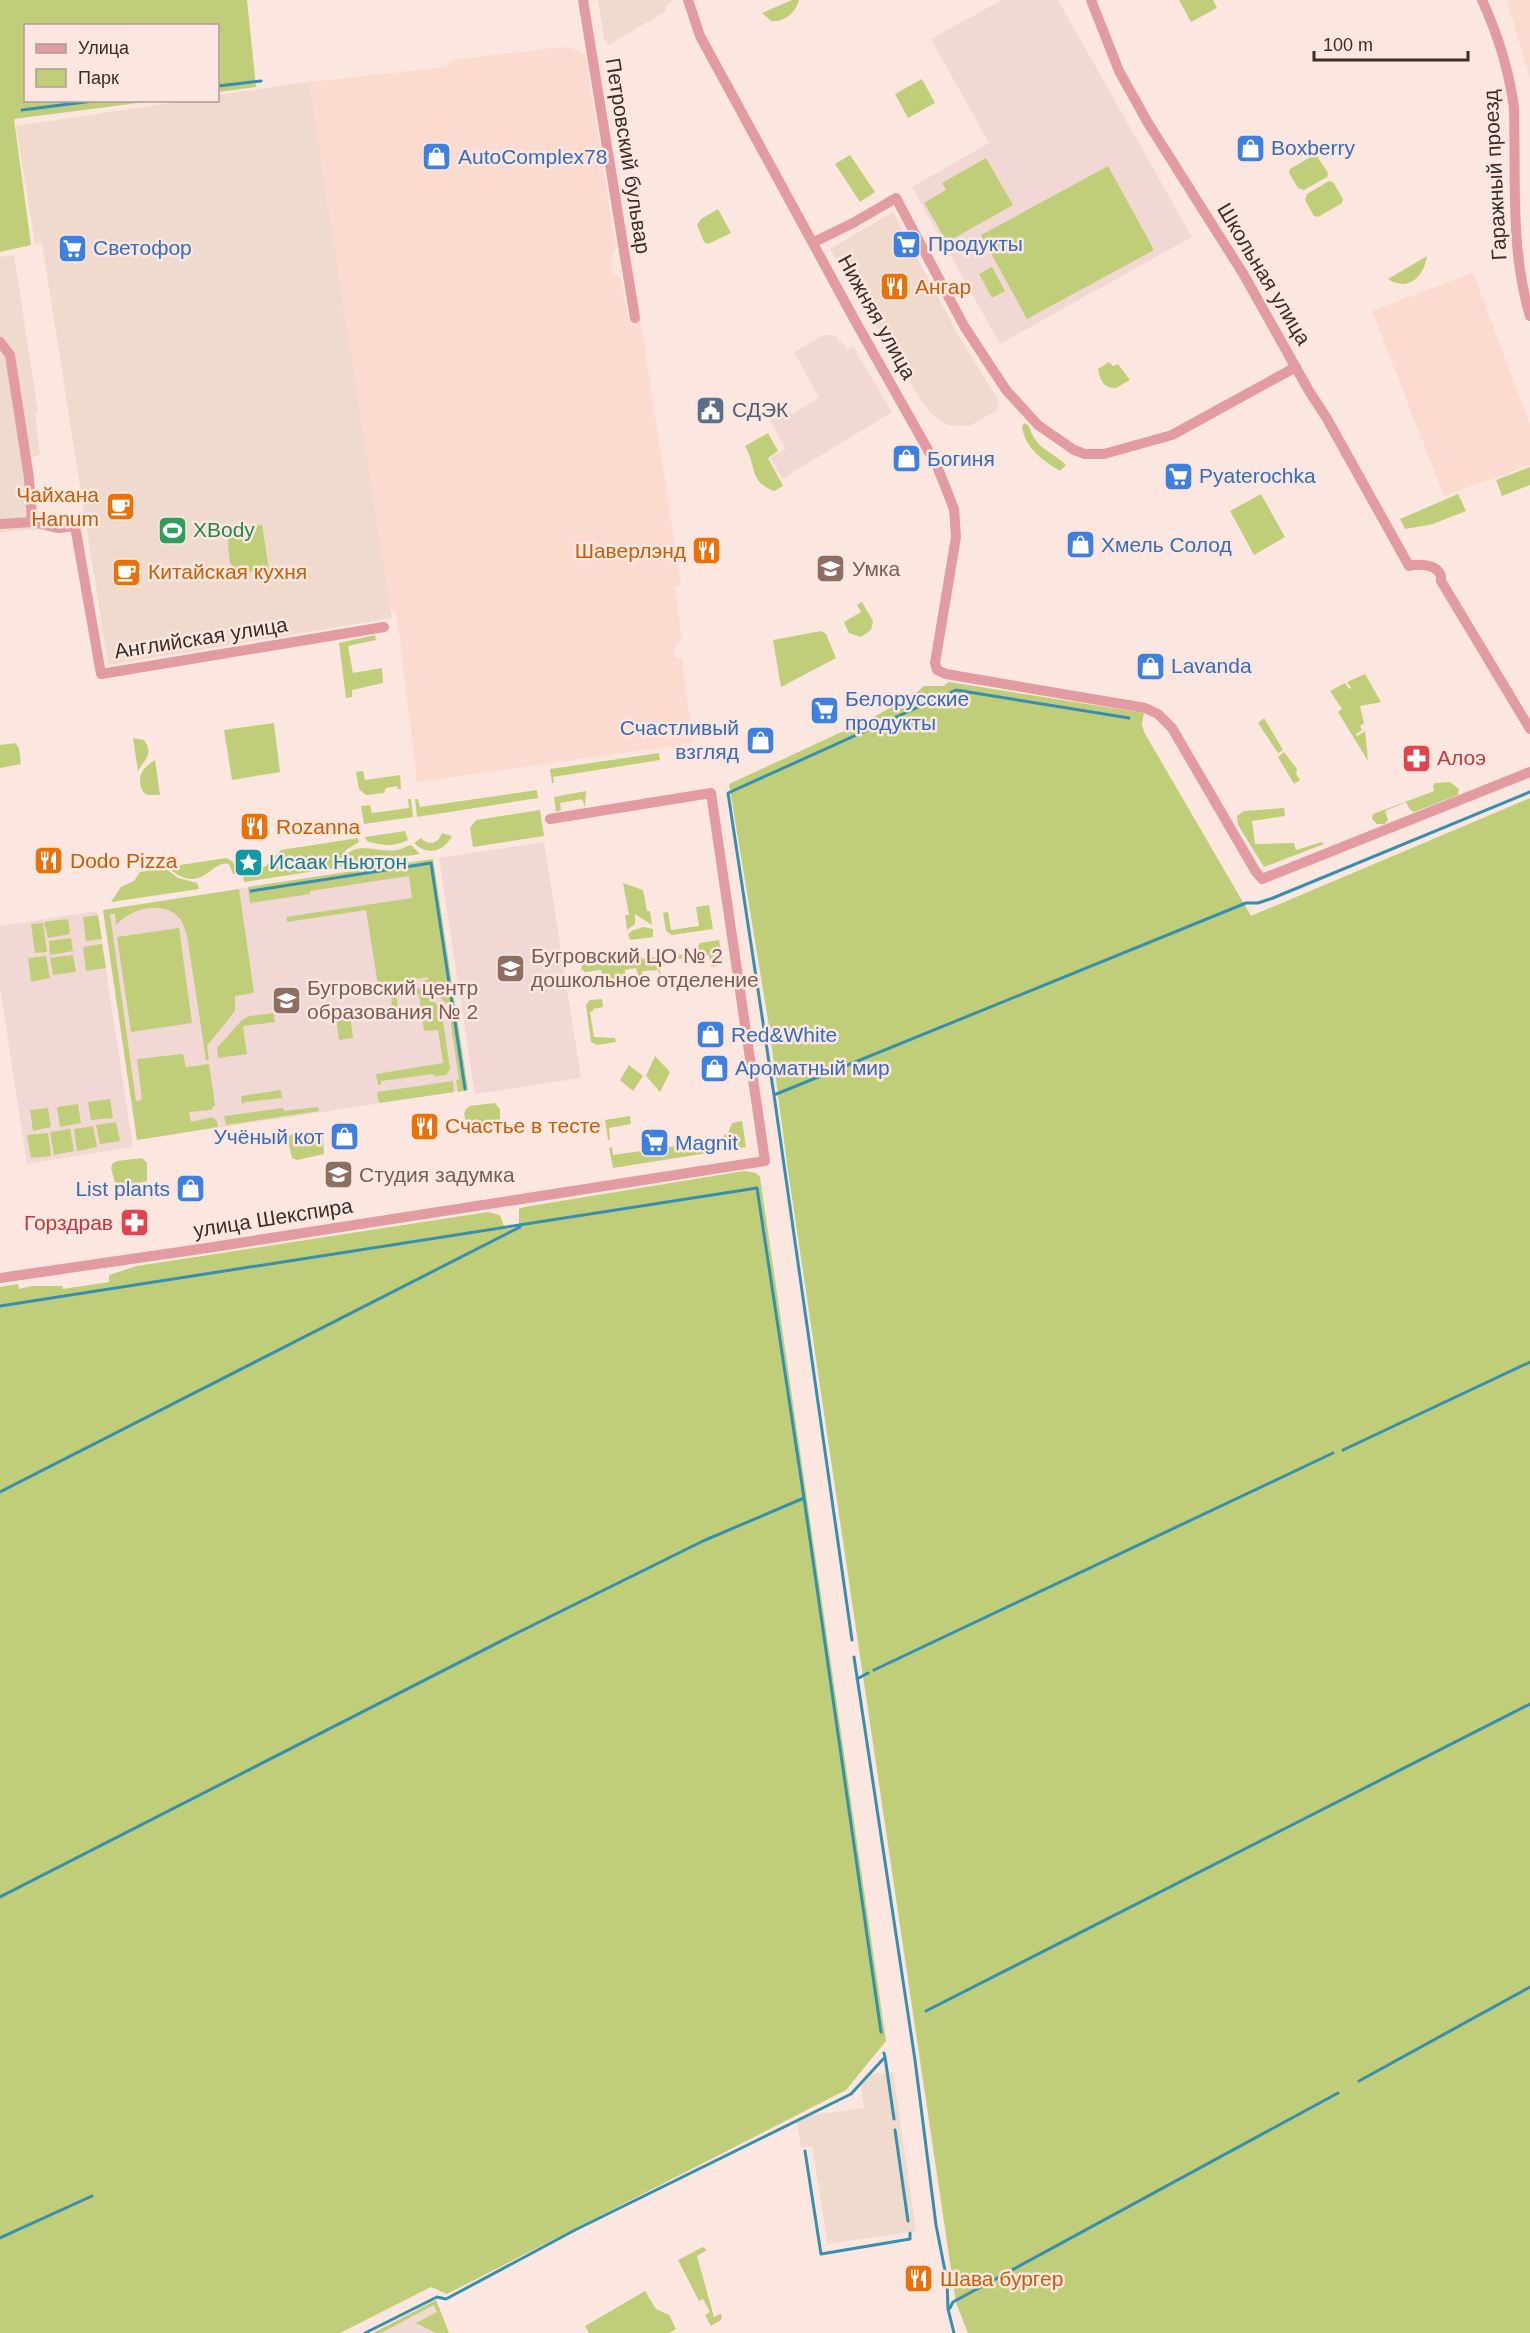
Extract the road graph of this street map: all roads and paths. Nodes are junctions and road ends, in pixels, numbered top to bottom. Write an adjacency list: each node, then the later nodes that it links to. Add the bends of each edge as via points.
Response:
1 (584, 0): 7 (street, Петровский бульвар)
2 (688, 0): 5 (street, Нижняя улица, via 700,36)
3 (1091, 0): 9 (street, Школьная улица, via 1119,71 1138,106 1244,275)
4 (1482, 0): 6 (street, Гаражный проезд, via 1503,53 1512,90 1516,238)
5 (814, 242): 9 (street, via 896,198 964,326 1006,390 1038,425 1084,454 1104,454 1172,435); 14 (street, Нижняя улица, via 937,466 954,509 956,537 937,670 1145,708 1158,714 1172,728 1262,879)
6 (1530, 316)
7 (635, 318)
8 (0, 342): 10 (street, via 10,355)
9 (1296, 367): 13 (street, Школьная улица, via 1409,566 1420,564 1439,571 1441,581)
10 (32, 522): 11 (street); 12 (street, Английская улица, via 59,528 75,526 101,674)
11 (0, 525)
12 (384, 627)
13 (1530, 729)
14 (1530, 771)
15 (550, 819): 16 (street, улица Шекспира, via 711,793 765,1161)
16 (0, 1278)

